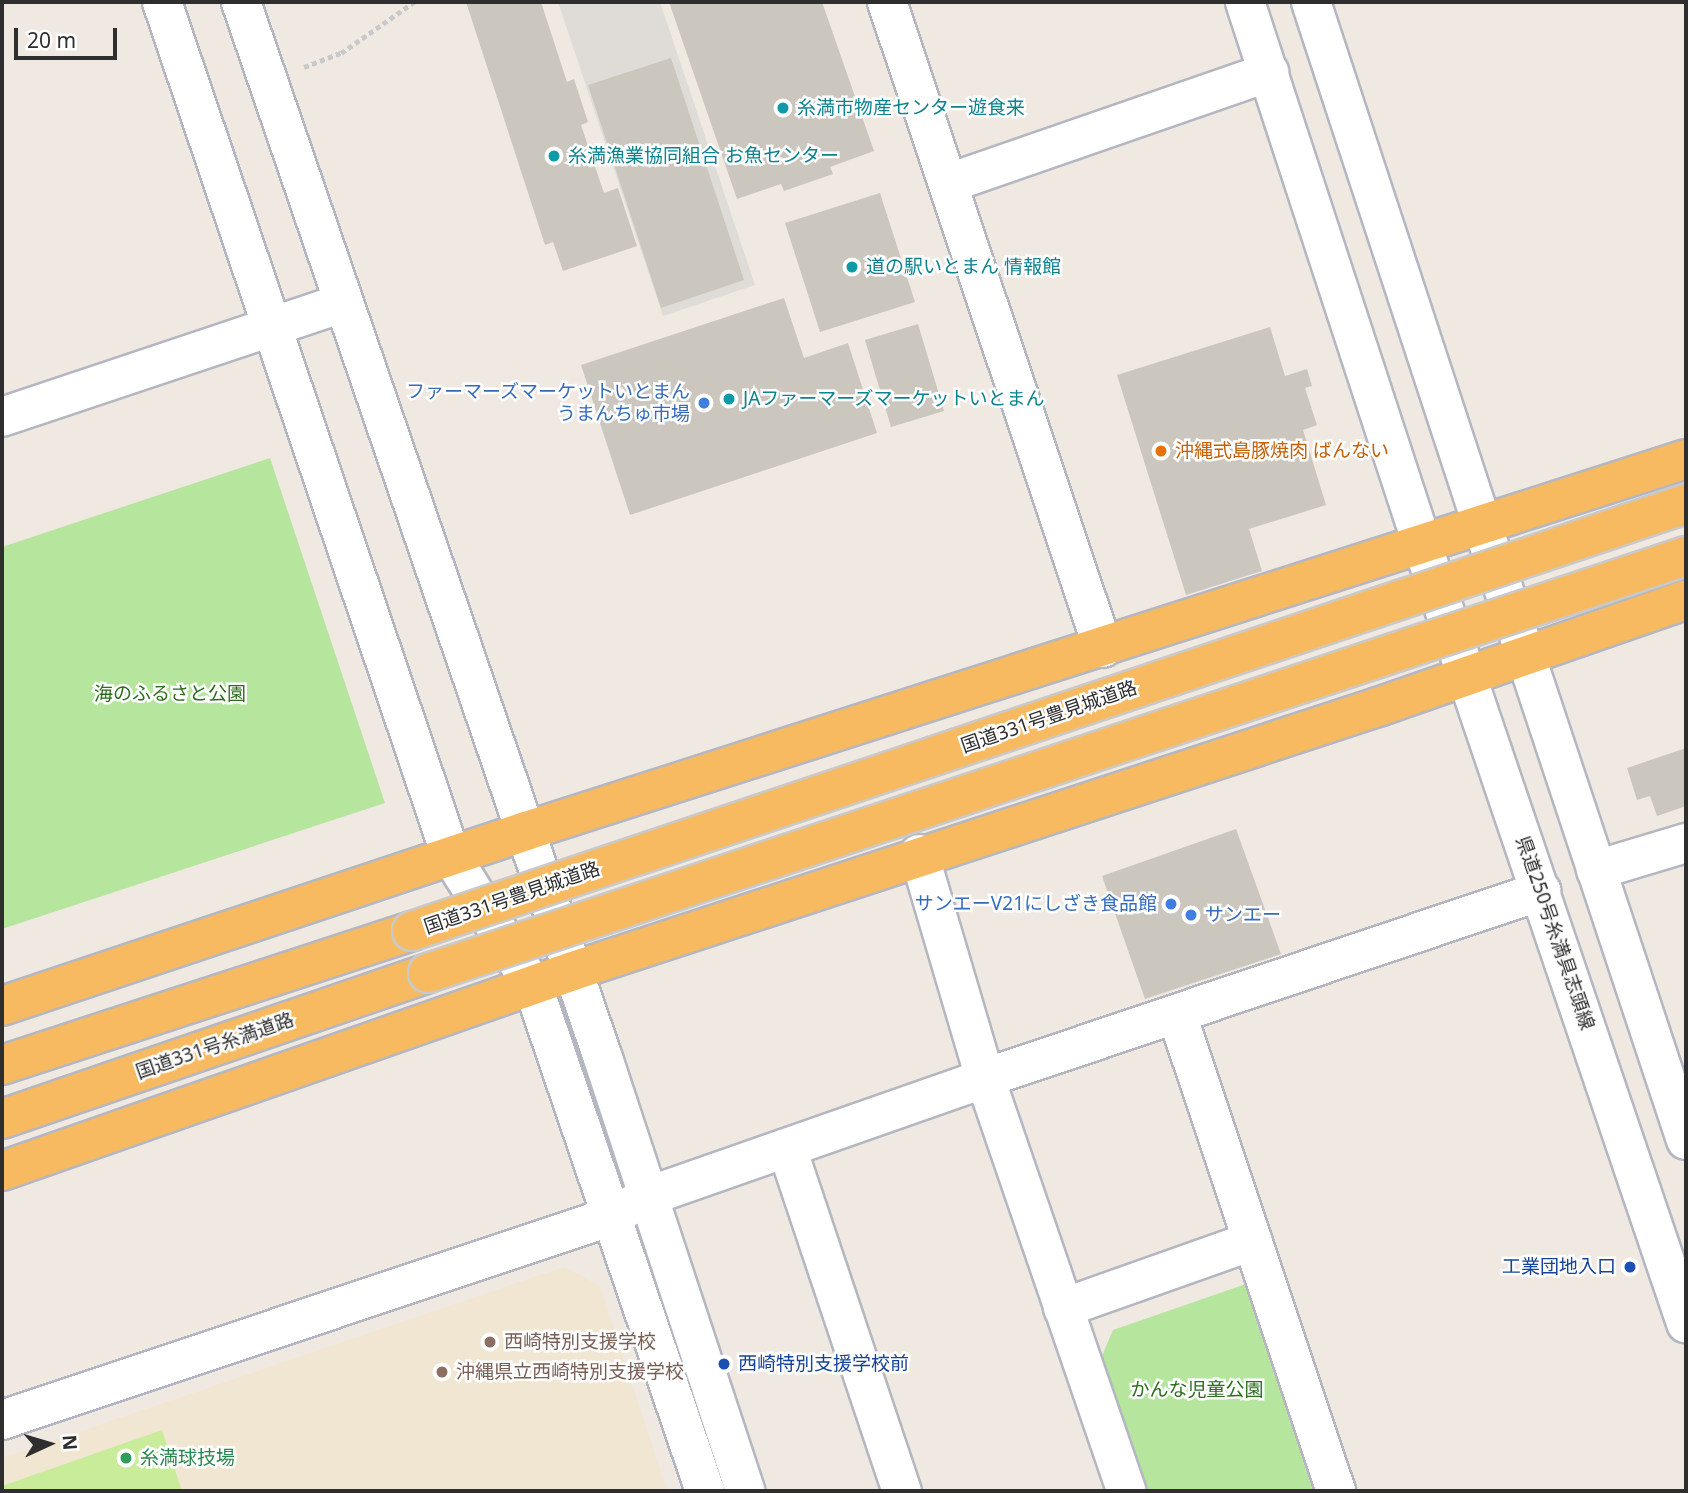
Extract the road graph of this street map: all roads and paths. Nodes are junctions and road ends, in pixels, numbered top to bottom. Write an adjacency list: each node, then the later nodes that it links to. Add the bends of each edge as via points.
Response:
1 (162, 2): 11 (street)
2 (241, 2): 10 (street)
3 (414, 2): 7 (path, via 341,53)
4 (887, 2): 9 (street)
5 (1245, 2): 8 (street, 県道250号糸満具志頭線)
6 (1311, 2): 15 (street)
7 (304, 67)
8 (1269, 72): 9 (street); 16 (street, 県道250号糸満具志頭線)
9 (949, 183): 19 (street)
10 (343, 303): 11 (street); 22 (street)
11 (273, 326): 12 (street); 25 (street)
12 (2, 417)
13 (1686, 459): 15 (highway)
14 (1686, 504): 32 (highway, 国道331号豊見城道路, bridge)
15 (1482, 524): 16 (highway); 20 (street)
16 (1422, 544): 19 (highway); 21 (street, 県道250号糸満具志頭線)
17 (1686, 556): 34 (highway, 国道331号糸満道路, bridge)
18 (1686, 600): 20 (highway)
19 (1103, 648): 22 (highway)
20 (1526, 654): 21 (highway); 26 (street)
21 (1467, 674): 24 (highway); 27 (street, 県道250号糸満具志頭線)
22 (526, 831): 25 (highway); 28 (street)
23 (1686, 843): 26 (street)
24 (919, 855): 28 (highway); 33 (street)
25 (451, 856): 29 (street); 30 (highway)
26 (1596, 870): 35 (street)
27 (1541, 891): 31 (street); 44 (street, 県道250号糸満具志頭線)
28 (573, 971): 29 (highway); 40 (street)
29 (533, 986): 36 (highway); 41 (street)
30 (2, 1006)
31 (1177, 1015): 33 (street); 42 (street)
32 (2, 1065)
33 (985, 1078): 37 (street); 43 (street)
34 (2, 1119)
35 (1686, 1140)
36 (81, 1147): 38 (highway); 39 (highway)
37 (788, 1148): 40 (street); 48 (street)
38 (2, 1171)
39 (2, 1177)
40 (646, 1197): 41 (street); 47 (street)
41 (612, 1216): 45 (street); 46 (street)
42 (1252, 1241): 43 (street); 50 (street)
43 (1063, 1308): 49 (street)
44 (1686, 1323)
45 (2, 1420)
46 (705, 1491)
47 (745, 1491)
48 (902, 1491)
49 (1126, 1491)
50 (1336, 1491)

